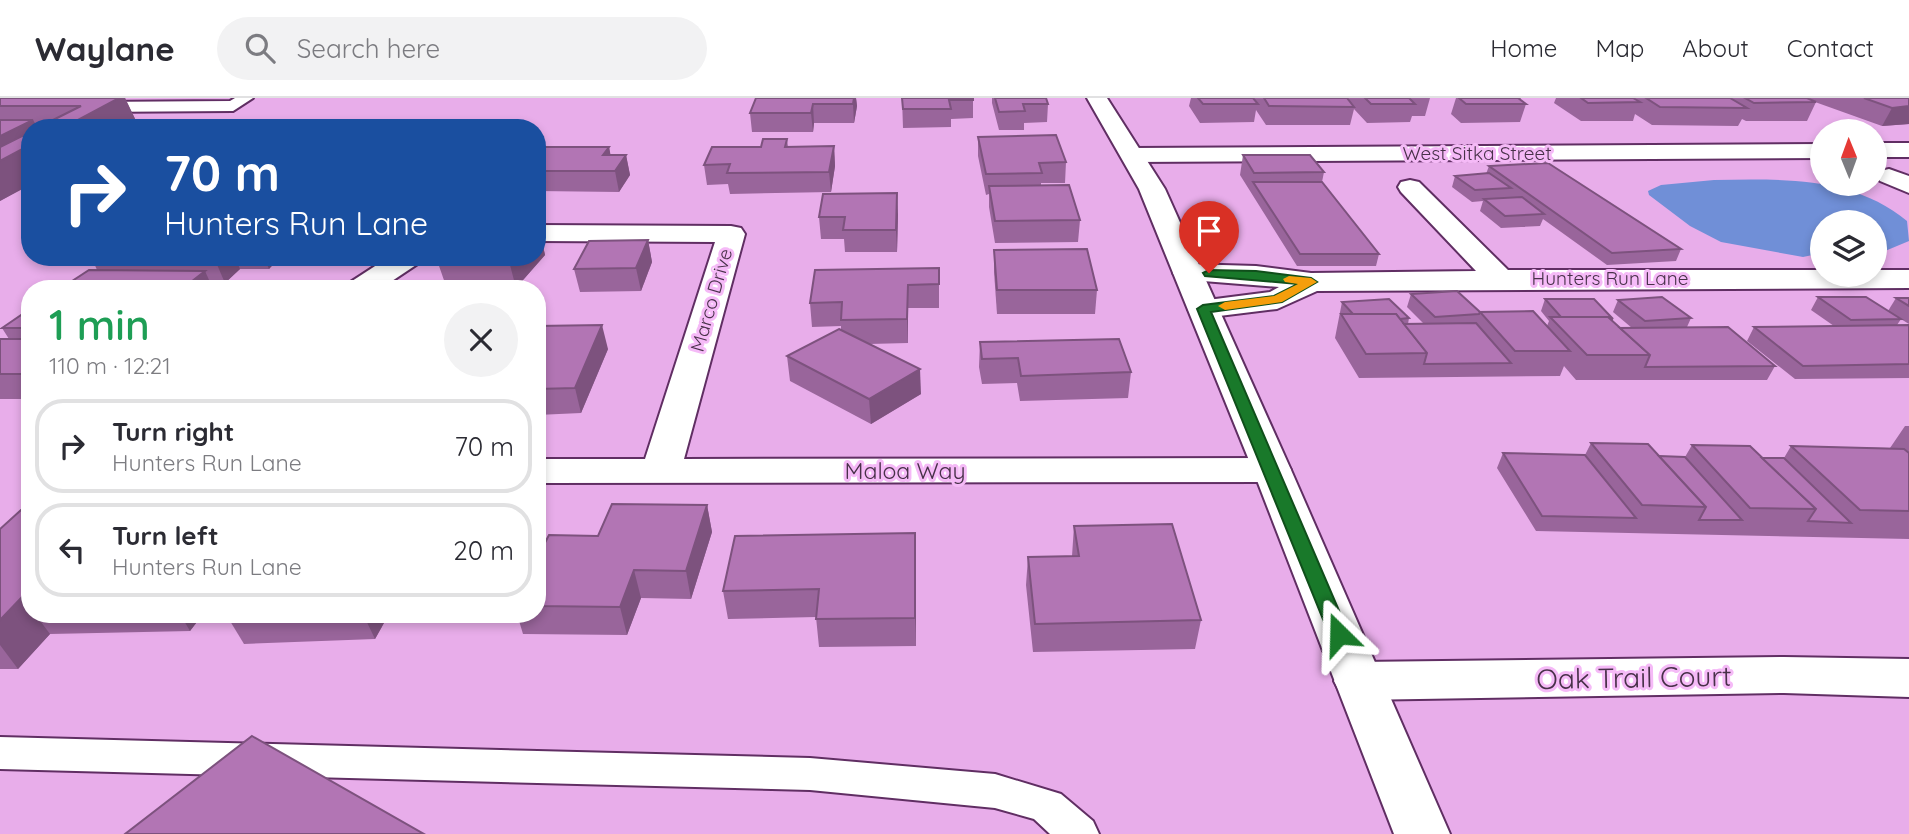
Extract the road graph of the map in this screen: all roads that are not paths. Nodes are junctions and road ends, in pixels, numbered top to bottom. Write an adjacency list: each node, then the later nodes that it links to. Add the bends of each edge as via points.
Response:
1 (245, 98): 3 (lane, via 233,106)
2 (1097, 98): 7 (street)
3 (68, 107)
4 (1887, 150): 5 (street)
5 (1909, 150)
6 (1810, 151): 7 (street, West Sitka Street)
7 (1132, 155): 11 (street)
8 (1410, 187): 12 (street)
9 (546, 233): 19 (street, Marco Drive, via 731,234)
10 (395, 266): 14 (street)
11 (1188, 273): 15 (street, Hunters Run Lane); 16 (street)
12 (1500, 279): 13 (street, Hunters Run Lane); 15 (street, Hunters Run Lane)
13 (1909, 279)
14 (374, 280)
15 (1311, 282): 16 (street, Hunters Run Lane, via 1277,300)
16 (1203, 309): 17 (street)
17 (1272, 470): 19 (street, Maloa Way); 21 (street)
18 (546, 471): 19 (street, Maloa Way)
19 (661, 471)
20 (1909, 678): 21 (street, Oak Trail Court, via 1784,675)
21 (1358, 681): 24 (street)
22 (0, 753): 23 (lane, via 810,774 995,791 1047,806)
23 (1079, 834)
24 (1422, 834)

